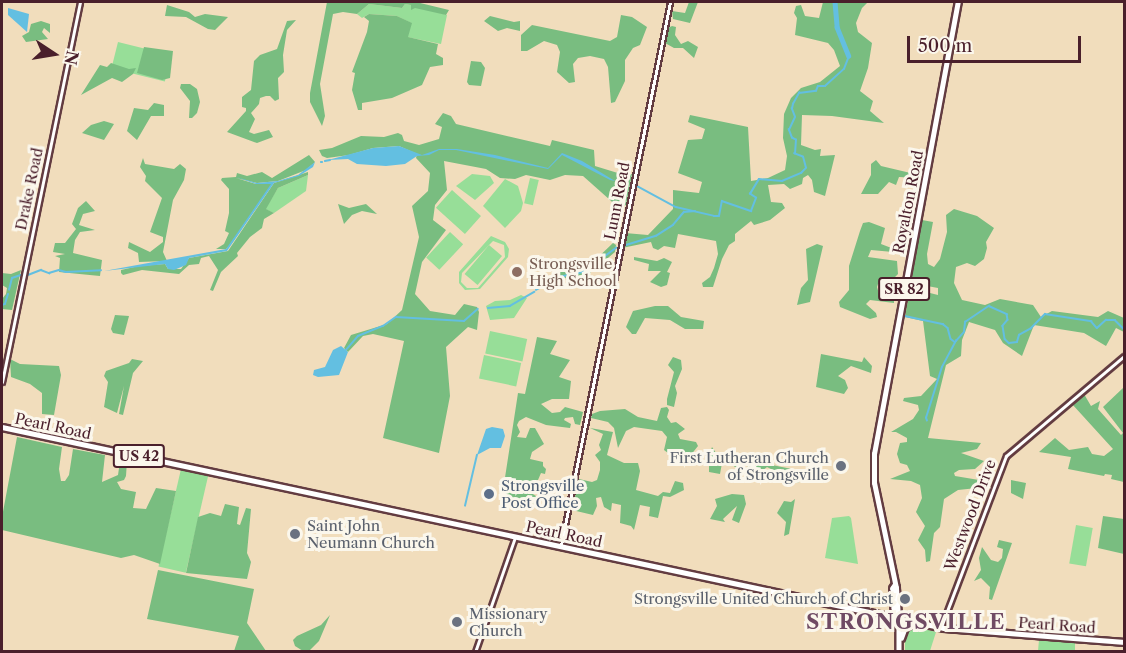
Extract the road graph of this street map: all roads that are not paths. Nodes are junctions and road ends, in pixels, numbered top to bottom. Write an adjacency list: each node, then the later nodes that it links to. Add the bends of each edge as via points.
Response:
1 (80, 2): 5 (street, Drake Road)
2 (670, 2): 8 (street, Lunn Road)
3 (958, 2): 9 (main road, Royalton Road / SR 82, via 874,454 874,483)
4 (1125, 356): 11 (street, Westwood Drive, via 1006,456)
5 (2, 382)
6 (2, 427): 7 (main road, Pearl Road / US 42)
7 (516, 536): 8 (main road, Pearl Road / US 42); 14 (street)
8 (561, 546): 9 (main road, Pearl Road / US 42)
9 (898, 617): 10 (main road, Pearl Road / US 42); 13 (main road, Royalton Road / SR 82)
10 (920, 622): 11 (main road, Pearl Road / US 42); 13 (main road, via 905,627)
11 (941, 627): 12 (main road, Pearl Road / US 42)
12 (1125, 642)
13 (899, 644): 15 (main road, Royalton Road / SR 82)
14 (475, 651)
15 (899, 651)

